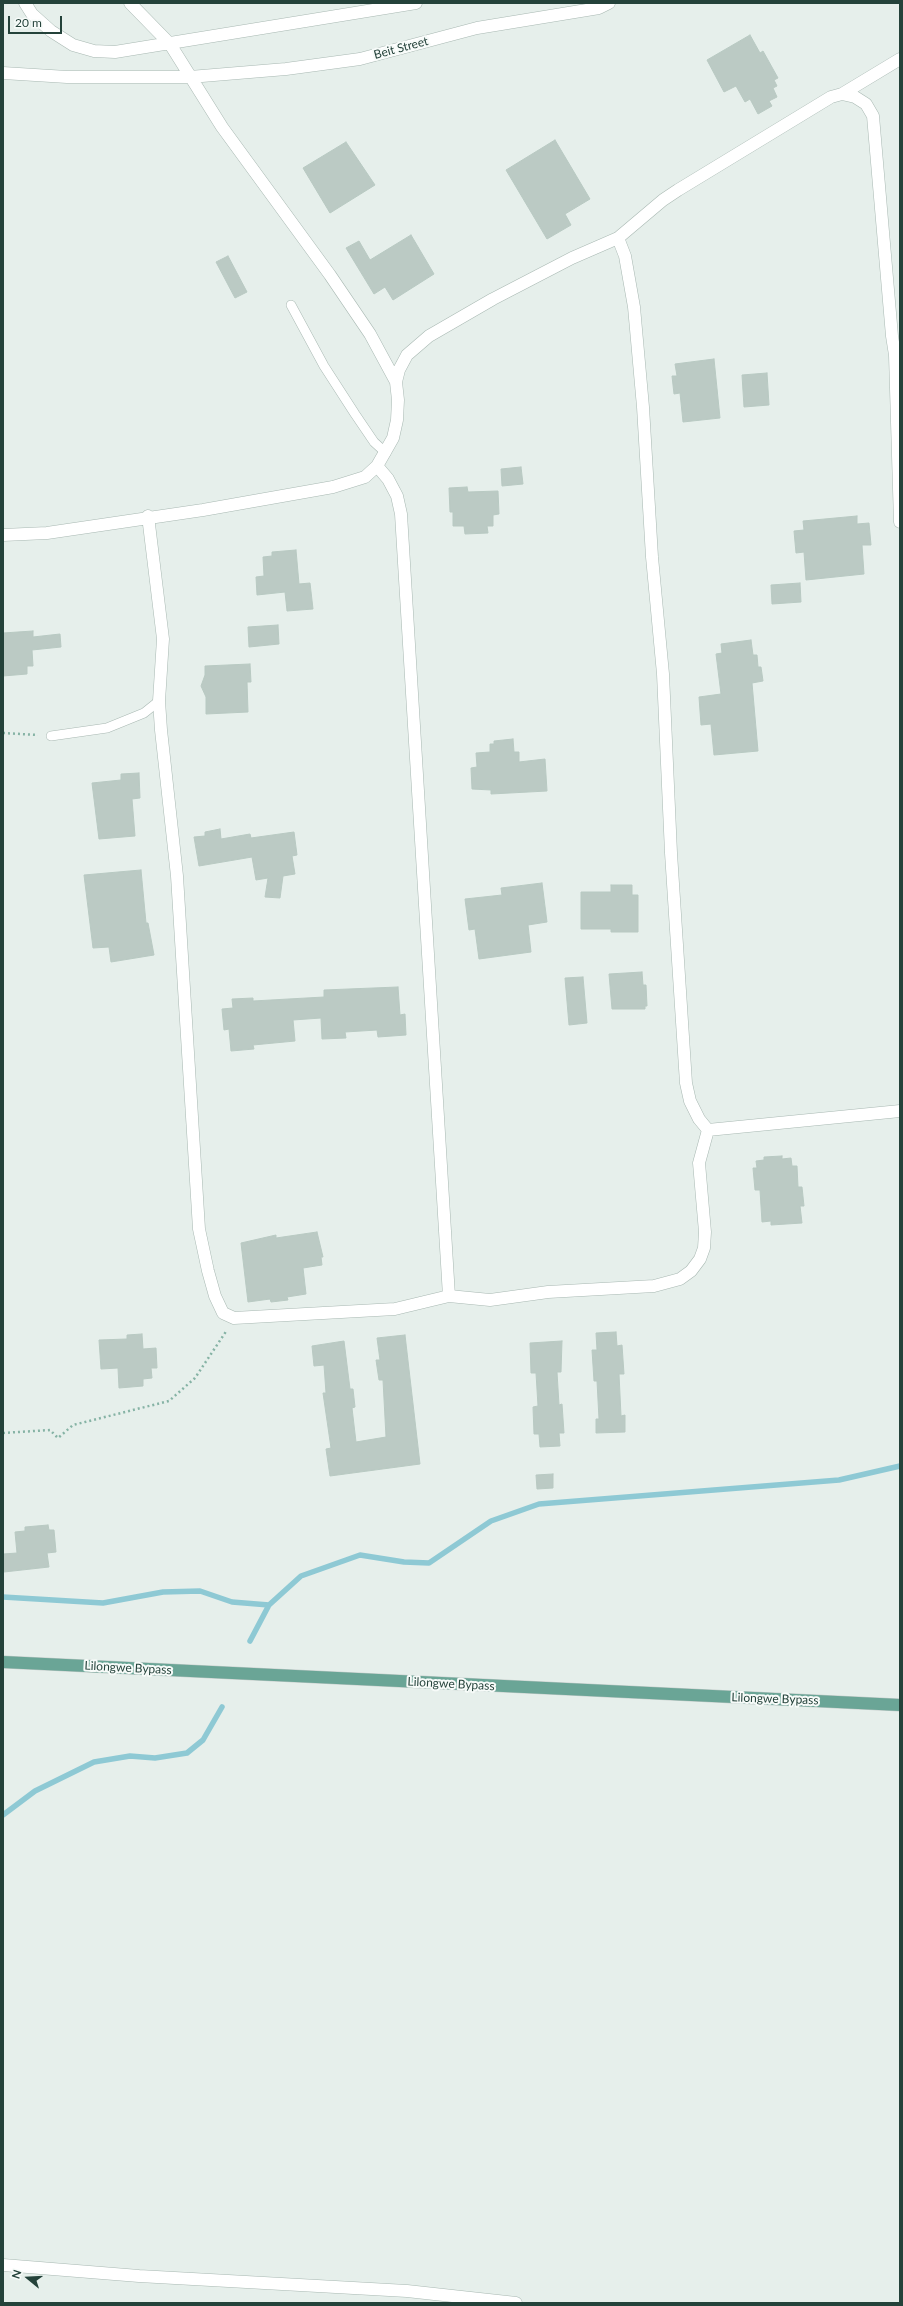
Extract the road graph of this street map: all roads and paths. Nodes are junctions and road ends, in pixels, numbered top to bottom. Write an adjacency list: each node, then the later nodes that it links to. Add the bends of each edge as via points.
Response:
1 (25, 3): 5 (street, via 32,14 51,31 73,44 94,51 115,52)
2 (130, 3): 5 (street)
3 (416, 3): 5 (street)
4 (609, 3): 8 (street, Beit Street, via 600,8 477,28 360,59 286,69)
5 (170, 44): 8 (street)
6 (900, 59): 9 (street)
7 (3, 73): 8 (street, Beit Street)
8 (190, 77): 13 (street, via 222,127 370,334)
9 (842, 94): 10 (street, via 830,97 678,190); 12 (street, via 855,97 866,104 873,116 892,336)
10 (618, 238): 13 (street, via 572,258 429,336 407,355); 23 (street, via 625,256 634,307 643,407 652,557 663,674 671,854 686,1084 690,1101)
11 (291, 305): 14 (lane, via 340,390 374,442)
12 (898, 355): 17 (street)
13 (396, 382): 14 (street, via 397,420)
14 (386, 453): 15 (street)
15 (377, 466): 16 (street, via 365,477 333,487 203,510); 24 (street, via 397,496 401,514)
16 (148, 516): 18 (street, via 47,533); 19 (street, via 163,639)
17 (900, 522)
18 (3, 535)
19 (159, 701): 21 (lane, via 144,714 107,728); 25 (street, via 177,876 199,1229 215,1296 223,1312)
20 (3, 733): 21 (path)
21 (51, 736)
22 (900, 1111): 23 (street)
23 (708, 1130): 24 (street, via 699,1163 704,1248 691,1271 680,1280 654,1286 548,1292 490,1300)
24 (449, 1296): 25 (street, via 395,1309)
25 (234, 1318): 26 (path, via 195,1378 169,1401 73,1425 58,1438 50,1430)
26 (3, 1433)
27 (3, 1662): 28 (main road, Lilongwe Bypass)
28 (900, 1704)
29 (3, 2265): 30 (street, via 163,2278 407,2291)
30 (516, 2303)

